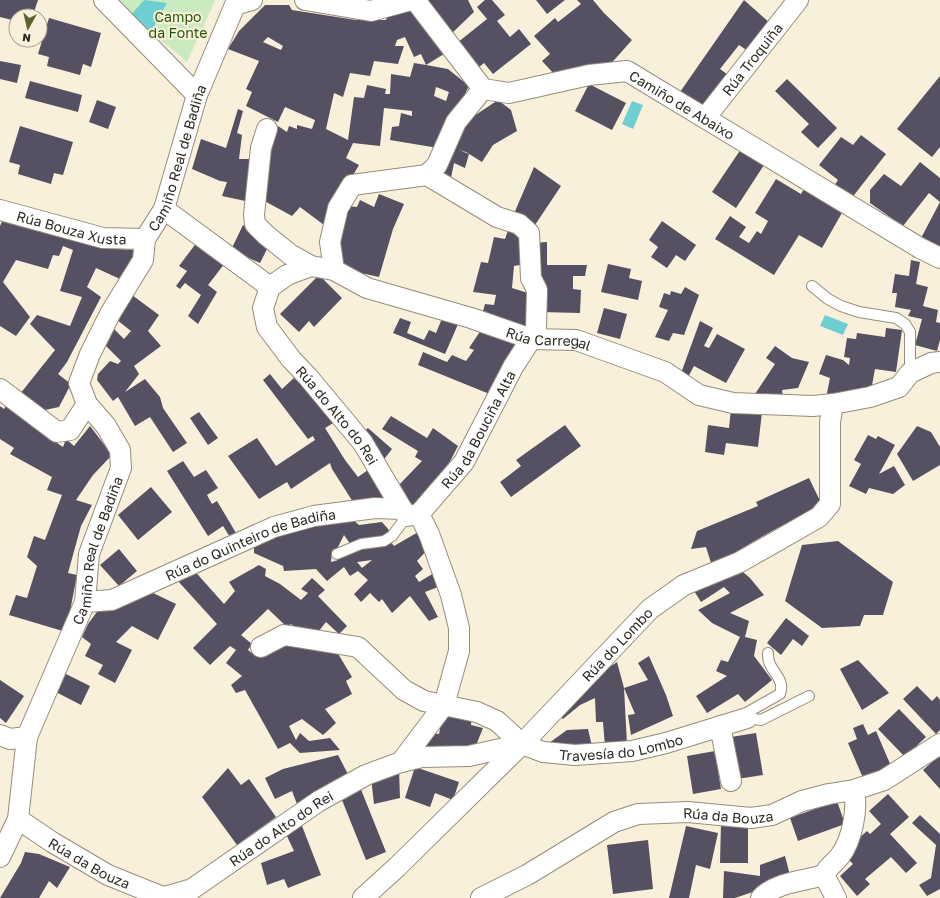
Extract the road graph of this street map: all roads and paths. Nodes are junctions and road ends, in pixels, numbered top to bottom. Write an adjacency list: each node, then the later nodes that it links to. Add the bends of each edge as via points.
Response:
1 (104, 0): 8 (street)
2 (252, 0): 8 (street, Camiño Real de Badiña, via 235,5)
3 (305, 0): 4 (street, via 371,11)
4 (411, 0)
5 (415, 0): 7 (street)
6 (798, 0): 9 (street, Rúa Troquiña)
7 (483, 89): 9 (street, Camiño de Abaixo, via 509,93 589,75 627,71); 11 (street, via 456,122 437,165)
8 (197, 94): 12 (street, Camiño Real de Badiña)
9 (706, 117): 15 (street, Camiño de Abaixo)
10 (267, 128): 16 (street, Rúa Carregal, via 261,148 255,224 291,255)
11 (427, 175): 17 (street, via 352,185 338,208 330,242); 20 (street, Rúa da Bouciña Alta, via 496,217 519,224 529,233 531,278 537,290 536,328)
12 (164, 209): 14 (street, Camiño Real de Badiña); 19 (street)
13 (0, 210): 14 (street, Rúa Bouza Xusta, via 103,238)
14 (145, 239): 24 (street, Camiño Real de Badiña, via 143,260 111,312 79,383)
15 (940, 258)
16 (311, 266): 17 (street, Rúa Carregal); 19 (street, via 287,275)
17 (334, 270): 20 (street, Rúa Carregal, via 367,288 471,318)
18 (812, 286): 22 (lane, via 841,306 859,312 896,318 905,324 910,332)
19 (270, 287): 26 (street, Rúa do Alto do Rei, via 263,308 267,327 363,444)
20 (531, 339): 25 (street, Rúa Carregal, via 576,340 665,372 699,394 733,403 813,406); 26 (street, Rúa da Bouciña Alta, via 513,367 464,462)
21 (940, 362): 22 (street, Rúa Carregal, via 931,363)
22 (910, 373): 25 (street, Rúa Carregal, via 899,387 870,397)
23 (0, 389): 24 (street, via 57,432 70,430)
24 (87, 404): 28 (street, Camiño Real de Badiña, via 106,426 120,450 121,468 89,554)
25 (833, 404): 37 (street, Rúa do Lombo, via 830,422 830,504 819,517 740,562 684,585 650,609)
26 (409, 513): 27 (lane, via 392,536 384,541 362,544); 28 (street, Rúa do Quinteiro de Badiña, via 374,508 314,516 274,527 112,600); 32 (street, Rúa do Alto do Rei, via 429,534 451,595 459,628 459,651)
27 (336, 554)
28 (85, 602): 36 (street, Camiño Real de Badiña)
29 (262, 647): 32 (street, via 284,635 358,647 404,690 424,701)
30 (768, 653): 33 (lane, via 772,669 783,686 780,694 748,712)
31 (809, 696): 33 (lane, via 761,720)
32 (444, 705): 37 (street, via 477,712 497,721); 39 (street, Rúa do Alto do Rei)
33 (747, 718): 34 (street, Travesía do Lombo)
34 (720, 726): 37 (street, Travesía do Lombo, via 632,751 575,754 543,752); 40 (street)
35 (0, 735): 36 (street, via 10,739)
36 (27, 737): 42 (street, Camiño Real de Badiña)
37 (522, 744): 39 (street, Rúa do Alto do Rei, via 469,756 422,757); 47 (street, Rúa do Lombo)
38 (940, 744): 41 (street, Rúa da Bouza, via 884,780)
39 (401, 762): 46 (street, Rúa do Alto do Rei, via 366,775 319,801 192,889)
40 (731, 781)
41 (854, 790): 44 (street, via 854,821 848,839 840,856 827,867); 45 (street, Rúa da Bouza, via 802,801 772,815 751,818 688,812 638,814 614,822)
42 (18, 819): 43 (street, Camiño Real de Badiña); 46 (street, Rúa da Bouza, via 108,875)
43 (0, 857)
44 (824, 875): 50 (street, via 791,883); 51 (street)
45 (517, 880): 48 (street, Rúa da Bouza); 49 (street)
46 (164, 898)
47 (363, 898)
48 (481, 898)
49 (509, 898)
50 (761, 898)
51 (836, 898)

